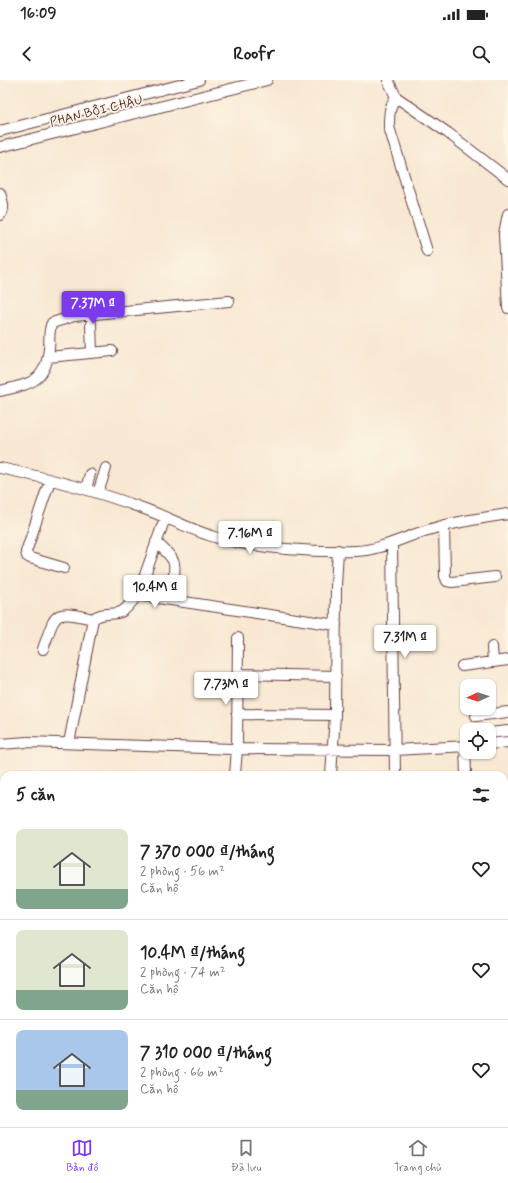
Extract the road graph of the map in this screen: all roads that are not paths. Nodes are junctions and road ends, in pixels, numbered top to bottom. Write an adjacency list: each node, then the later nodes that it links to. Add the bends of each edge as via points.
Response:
1 (198, 80): 5 (street, PHAN BỘI CHÂU)
2 (268, 80): 6 (street, PHAN BỘI CHÂU)
3 (388, 80): 4 (street)
4 (396, 97): 7 (street); 11 (street, via 389,111 389,126)
5 (0, 131)
6 (0, 147)
7 (508, 179)
8 (0, 193): 10 (street, via 4,208)
9 (508, 214): 12 (street, via 504,234)
10 (0, 215)
11 (427, 251)
12 (506, 258): 14 (street)
13 (229, 301): 18 (street, via 61,319 52,323 49,329)
14 (508, 308)
15 (91, 324): 17 (street)
16 (112, 351): 17 (street)
17 (92, 352): 18 (street)
18 (48, 357): 19 (street, via 39,377 28,384)
19 (0, 391)
20 (0, 468): 23 (street)
21 (106, 468): 25 (street)
22 (90, 474): 24 (street)
23 (50, 480): 24 (street); 32 (street, via 26,552 30,558)
24 (86, 489): 25 (street)
25 (98, 493): 27 (street)
26 (508, 514): 28 (street)
27 (165, 518): 29 (street); 31 (street, via 217,538 238,542 291,549)
28 (444, 525): 30 (street); 33 (street, via 447,581)
29 (156, 542): 34 (street, via 175,562); 35 (street)
30 (392, 543): 31 (street, via 372,549); 59 (street)
31 (338, 550): 37 (street)
32 (64, 568)
33 (495, 577)
34 (172, 587)
35 (138, 595): 36 (street, via 124,610 103,614); 37 (street)
36 (93, 619): 40 (street, via 61,614 55,618); 53 (street)
37 (336, 625): 45 (street)
38 (238, 638): 44 (street)
39 (492, 647): 42 (street)
40 (43, 649)
41 (508, 660): 42 (street)
42 (493, 662): 43 (street)
43 (462, 666)
44 (238, 674): 45 (street); 47 (street)
45 (336, 676): 48 (street)
46 (508, 712): 49 (street)
47 (237, 714): 48 (street); 57 (street)
48 (336, 715): 58 (street)
49 (476, 716)
50 (508, 731): 51 (street)
51 (496, 733)
52 (508, 742): 54 (street)
53 (69, 743): 55 (street); 57 (street)
54 (496, 743)
55 (0, 744)
56 (460, 746): 59 (street)
57 (237, 749): 58 (street); 61 (street)
58 (332, 749): 59 (street); 62 (street)
59 (395, 750): 63 (street)
60 (466, 759): 64 (street)
61 (234, 771)
62 (331, 771)
63 (395, 771)
64 (466, 771)

